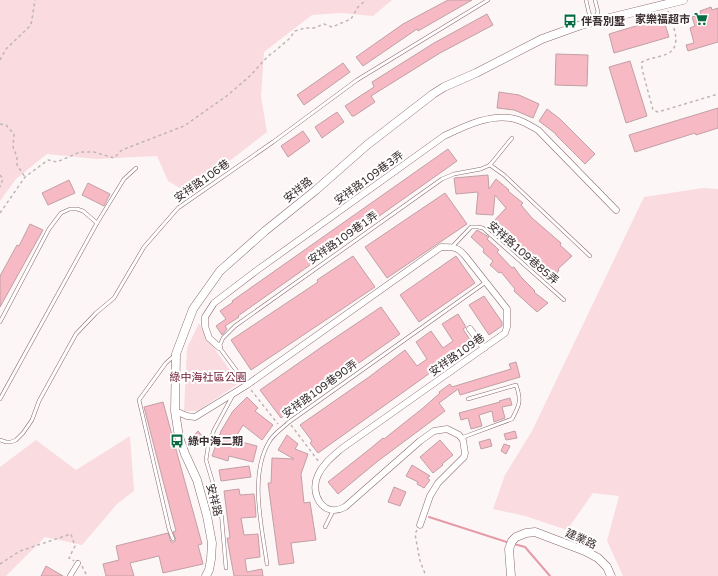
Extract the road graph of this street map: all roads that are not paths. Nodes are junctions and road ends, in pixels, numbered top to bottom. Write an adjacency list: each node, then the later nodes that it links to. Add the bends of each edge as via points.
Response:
1 (488, 0): 26 (lane, 安祥路106巷, via 357,80 178,208 144,247 114,298 76,334 23,433 11,442)
2 (586, 0): 5 (lane)
3 (595, 0): 5 (lane, via 598,12)
4 (683, 0): 5 (street, 安祥路)
5 (594, 22): 19 (street, 安祥路, via 542,39 463,80 444,87 373,141 220,270 193,309)
6 (512, 138): 7 (lane)
7 (490, 165): 12 (lane, via 504,175); 17 (lane, 安祥路109巷1弄, via 442,179 235,326 223,338)
8 (136, 168): 10 (lane, via 124,179)
9 (616, 210): 17 (street, 安祥路109巷3弄, via 538,130 528,124 502,118 463,126 444,136 214,303 206,317 205,326 209,338)
10 (98, 224): 15 (lane, via 77,209 61,213); 22 (lane)
11 (452, 247): 13 (street, 安祥路109巷, via 461,251); 14 (lane, 安祥路109巷85弄, via 471,227 483,228); 20 (street, via 441,247)
12 (590, 256)
13 (486, 282): 18 (street, 安祥路109巷, via 507,310 508,327 505,333); 32 (lane, 安祥路109巷90弄, via 289,422 270,440 262,457 258,476)
14 (564, 300)
15 (0, 322)
16 (470, 329): 18 (street)
17 (219, 347): 20 (lane, 安祥路109巷3弄)
18 (484, 348): 27 (street, 安祥路109巷, via 326,462 317,476 315,491 319,503)
19 (176, 354): 24 (street, 安祥路); 30 (lane, via 166,363 139,400)
20 (247, 385): 21 (street)
21 (235, 392): 24 (street, via 195,417); 33 (lane, via 214,430 206,460 221,510)
22 (0, 399)
23 (468, 399): 25 (lane, via 516,385 520,404 512,419)
24 (175, 411): 34 (street, 安祥路, via 179,437 197,480 207,516 212,543)
25 (461, 438): 27 (street, via 447,429 434,431 345,507 338,511); 28 (street, via 464,457 438,483 430,496)
26 (0, 440)
27 (333, 510): 29 (lane)
28 (420, 525)
29 (325, 527)
30 (173, 539)
31 (78, 563): 35 (street)
32 (267, 564)
33 (226, 568)
34 (209, 574)
35 (70, 576)
36 (511, 576): 37 (street, 建業路, via 512,541 526,533 535,532 598,558 607,567)
37 (611, 576)

